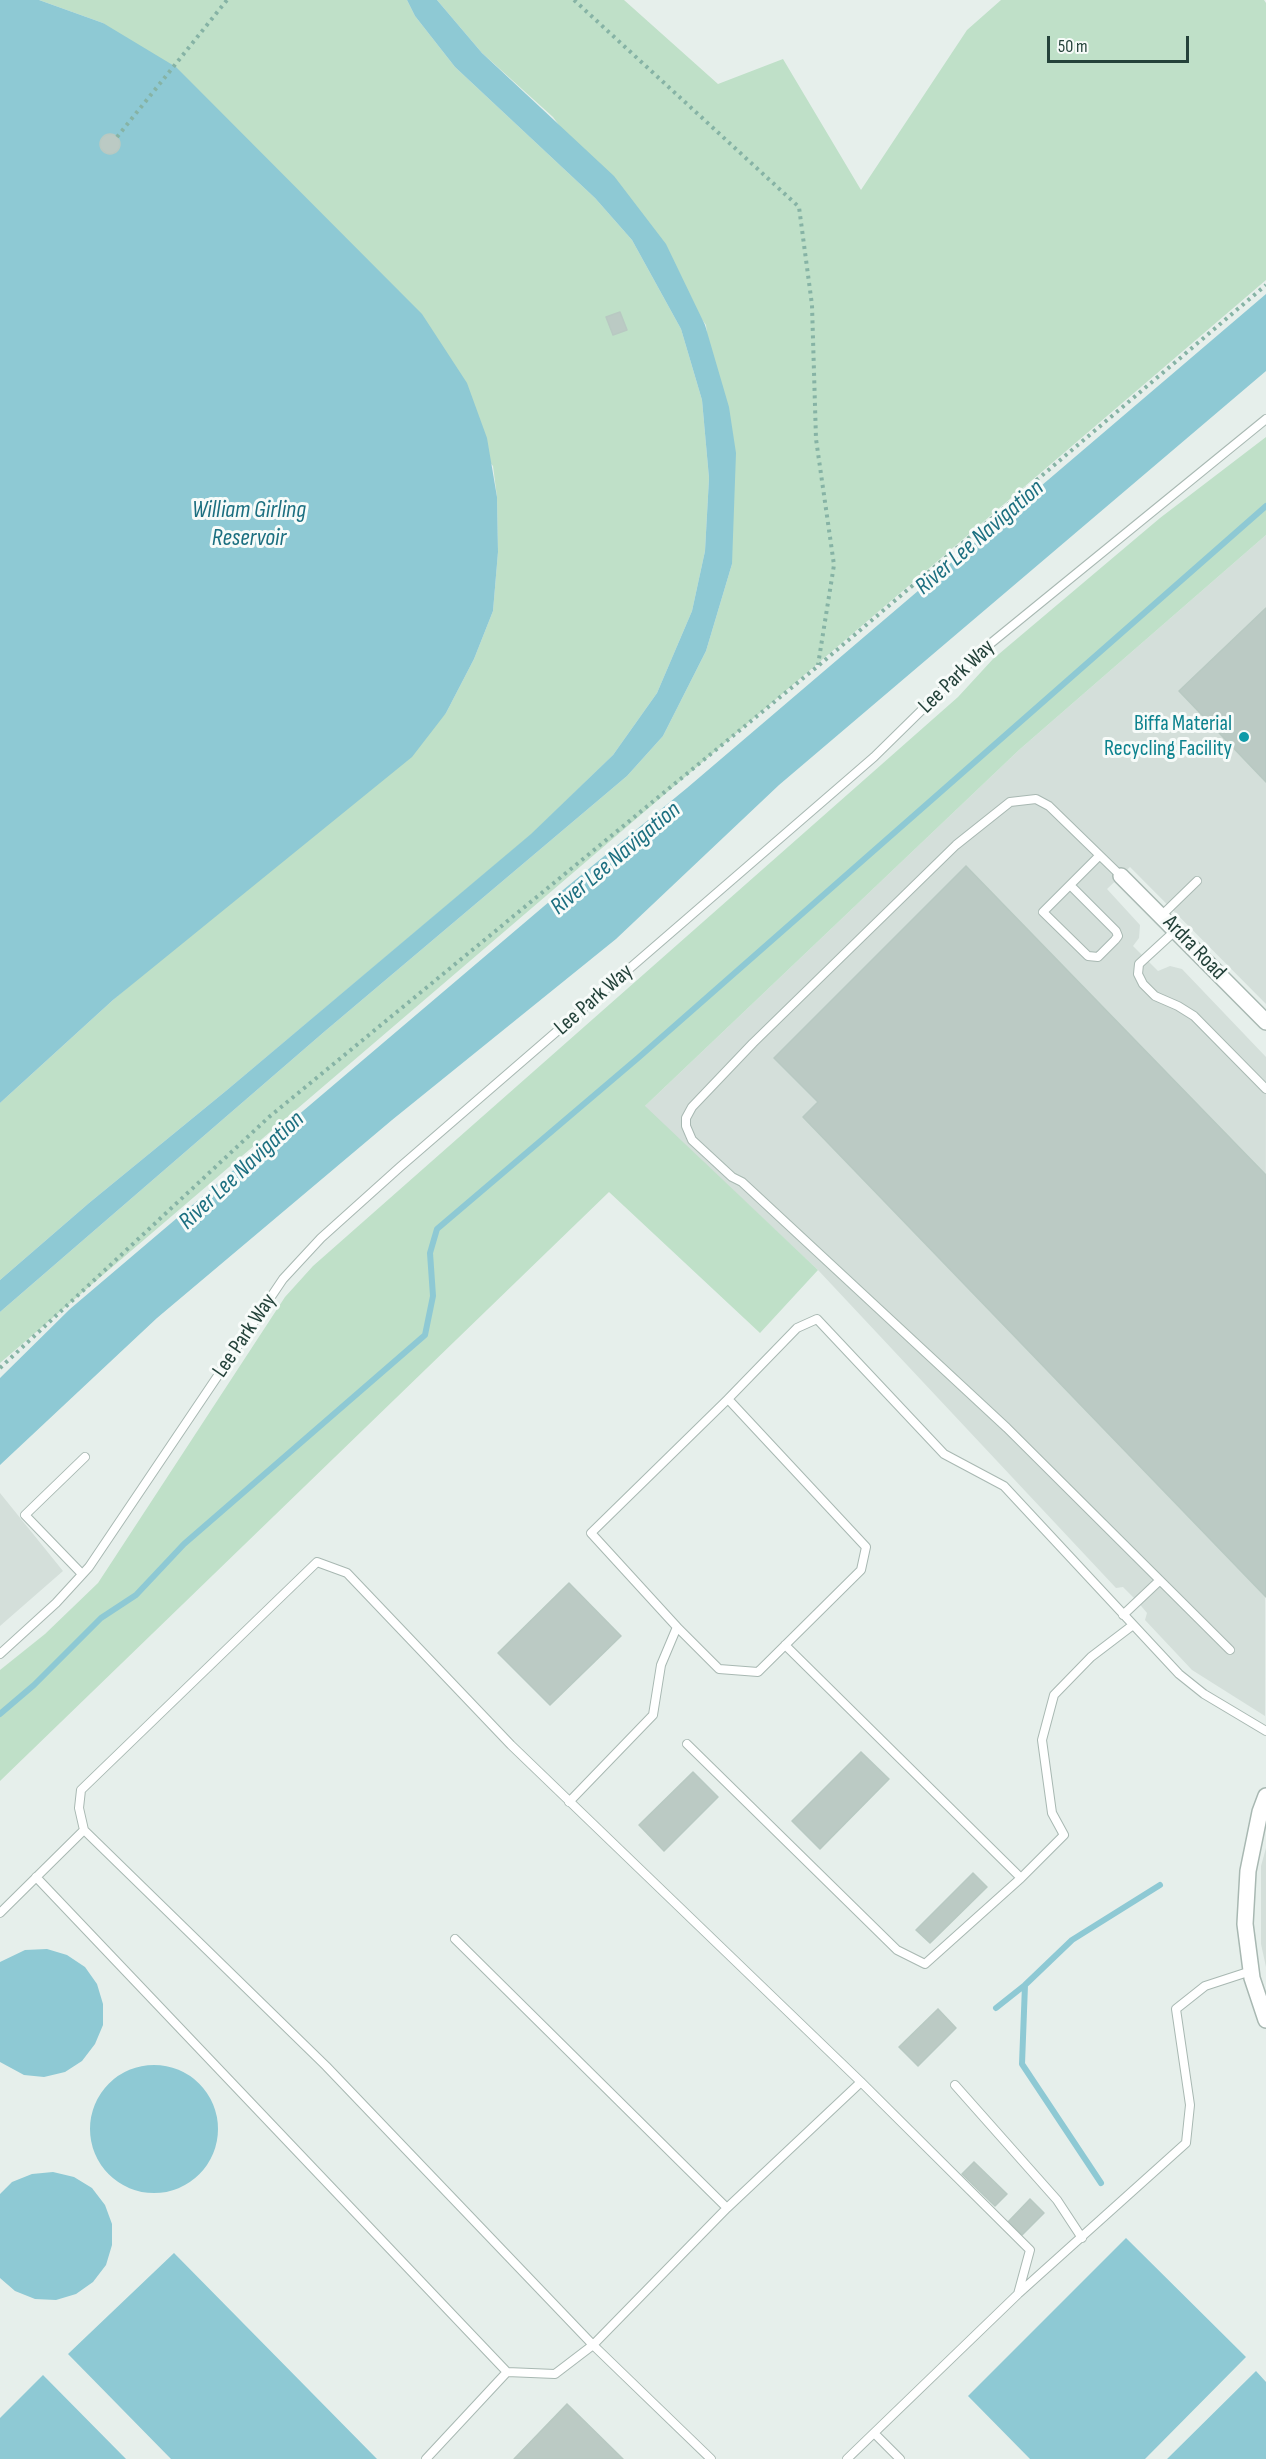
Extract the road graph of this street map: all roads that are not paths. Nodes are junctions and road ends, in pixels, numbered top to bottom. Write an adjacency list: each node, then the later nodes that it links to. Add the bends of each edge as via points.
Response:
1 (1266, 419): 12 (lane, Lee Park Way, via 985,648 874,757 321,1238 283,1279)
2 (1099, 856): 3 (lane); 5 (lane); 13 (lane, via 1049,806 1036,799 1010,802 956,846 753,1043 692,1107 686,1126 692,1140 1007,1428)
3 (1121, 876): 6 (street, Ardra Road)
4 (1197, 881): 6 (lane)
5 (1071, 886): 5 (lane, via 1043,912 1088,956 1098,957 1118,936)
6 (1162, 915): 7 (street, Ardra Road)
7 (1176, 930): 8 (street, Ardra Road); 9 (lane, via 1139,964 1143,984 1155,996 1194,1016)
8 (1266, 1022)
9 (1266, 1089)
10 (728, 1399): 14 (lane, via 797,1329 817,1319 944,1454 1004,1486); 16 (lane, via 591,1533); 17 (lane, via 866,1547 861,1570)
11 (85, 1457): 12 (lane, via 25,1515)
12 (82, 1574): 19 (lane, Lee Park Way)
13 (1159, 1581): 14 (lane); 18 (lane)
14 (1124, 1615): 15 (lane)
15 (1132, 1625): 20 (lane, via 1203,1694); 26 (lane, via 1091,1657 1054,1695 1042,1740 1052,1813 1064,1835)
16 (677, 1627): 17 (lane, via 719,1669 758,1672); 23 (lane, via 661,1665 653,1715)
17 (785, 1645): 26 (lane)
18 (1230, 1650)
19 (0, 1654)
20 (1266, 1731)
21 (687, 1744): 26 (lane, via 897,1950 925,1964)
22 (1266, 1796): 29 (street, via 1248,1871 1245,1924)
23 (569, 1802): 24 (lane, via 347,1573 316,1562 81,1790 79,1808); 31 (lane)
24 (84, 1830): 25 (lane); 36 (lane, via 326,2066)
25 (36, 1876): 27 (lane); 37 (lane)
26 (1021, 1878)
27 (0, 1913)
28 (455, 1940): 33 (lane)
29 (1251, 1971): 30 (street); 34 (lane, via 1205,1986 1176,2009 1190,2104 1186,2143)
30 (1266, 2020)
31 (861, 2082): 33 (lane); 35 (lane, via 1030,2250)
32 (955, 2085): 34 (lane, via 1057,2200)
33 (727, 2208): 36 (lane)
34 (1082, 2238): 35 (lane)
35 (1018, 2294): 38 (lane)
36 (593, 2345): 37 (lane, via 555,2374); 40 (lane)
37 (507, 2373): 39 (lane)
38 (874, 2433): 41 (lane); 42 (lane)
39 (426, 2459)
40 (711, 2459)
41 (847, 2459)
42 (900, 2459)

